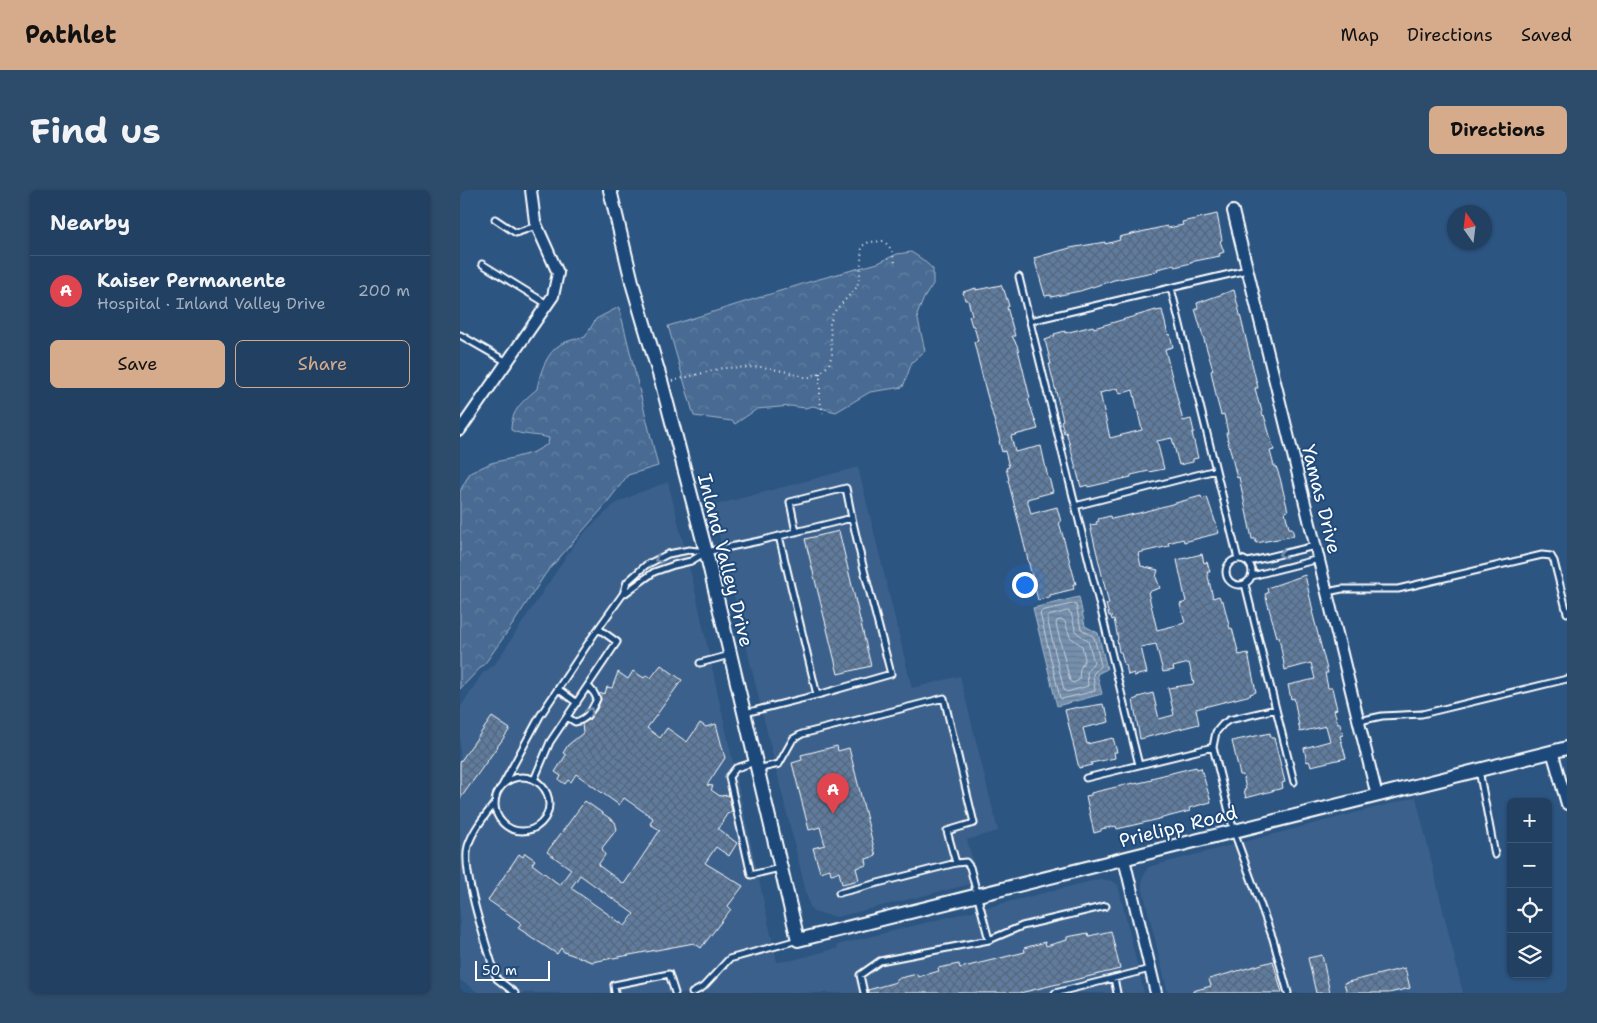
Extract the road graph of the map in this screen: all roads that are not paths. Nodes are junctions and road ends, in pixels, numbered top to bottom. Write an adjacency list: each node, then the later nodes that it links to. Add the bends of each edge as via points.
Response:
1 (531, 190): 5 (street)
2 (610, 190): 21 (street, Inland Valley Drive, via 632,286 662,384)
3 (1233, 211): 7 (street, Yamas Drive)
4 (494, 219): 5 (lane, via 516,233)
5 (537, 226): 10 (street, via 558,273 554,296)
6 (482, 264): 10 (lane)
7 (1248, 270): 9 (lane); 20 (street, Yamas Drive)
8 (1019, 277): 11 (lane)
9 (1171, 288): 11 (lane); 15 (lane)
10 (547, 304): 13 (street)
11 (1030, 321): 16 (lane)
12 (460, 335): 13 (lane)
13 (507, 362): 14 (street)
14 (462, 424)
15 (1216, 470): 16 (lane); 22 (lane)
16 (1075, 506): 45 (lane)
17 (852, 518): 18 (lane); 18 (lane, via 846,488 790,502); 36 (lane, via 891,674)
18 (796, 532): 19 (lane)
19 (779, 536): 21 (lane); 36 (lane)
20 (1316, 546): 23 (street, Yamas Drive); 24 (lane, one-way to 24)
21 (706, 552): 28 (lane, via 691,561 654,572); 28 (lane, one-way to 28, via 689,550 657,559 627,582); 31 (street, Inland Valley Drive)
22 (1238, 558): 24 (lane); 26 (lane, via 1228,564 1226,576 1236,585)
23 (1319, 559): 25 (lane); 27 (street, Yamas Drive)
24 (1248, 562): 25 (lane)
25 (1252, 576): 26 (lane)
26 (1245, 584): 38 (lane)
27 (1327, 592): 29 (lane, via 1398,589 1542,555 1551,556 1554,561); 41 (street, Yamas Drive)
28 (623, 594): 30 (lane)
29 (1567, 613)
30 (599, 628): 34 (lane, via 617,642); 35 (lane)
31 (730, 655): 32 (lane); 39 (street, Inland Valley Drive)
32 (700, 663)
33 (1567, 679): 41 (lane, via 1422,714 1382,716)
34 (588, 686): 37 (lane); 40 (lane, one-way to 34, via 575,722 584,720 592,709 597,699)
35 (558, 690): 37 (lane); 51 (lane)
36 (817, 695): 39 (lane)
37 (577, 703): 40 (lane)
38 (1276, 709): 42 (lane, via 1229,720 1216,732); 50 (lane)
39 (744, 714): 46 (street, Inland Valley Drive)
40 (567, 717): 49 (lane, via 550,742)
41 (1359, 722): 52 (street, Yamas Drive)
42 (1213, 747): 45 (lane); 55 (lane)
43 (1567, 748): 44 (street, Prielipp Road)
44 (1552, 751): 47 (street, Prielipp Road); 54 (street)
45 (1139, 765): 48 (lane)
46 (756, 766): 58 (lane, via 780,764 793,739 802,734 944,698 974,823 947,831); 59 (street, Inland Valley Drive); 59 (lane, via 736,768 729,777 751,875)
47 (1479, 770): 52 (street, Prielipp Road); 56 (lane)
48 (1086, 778)
49 (534, 780): 51 (lane, via 517,778); 53 (lane, via 547,792 549,810 546,818 532,830 514,831 506,827 500,821)
50 (1294, 782)
51 (502, 786): 53 (lane)
52 (1377, 796): 55 (street, Prielipp Road)
53 (494, 804): 67 (lane, via 480,822 468,847 467,865 497,979)
54 (1567, 804)
55 (1234, 832): 57 (street, Prielipp Road); 75 (lane, via 1273,939)
56 (1494, 855)
57 (1124, 860): 61 (street, Prielipp Road); 65 (street)
58 (956, 863): 60 (lane); 61 (lane, via 966,862 970,867)
59 (781, 868): 63 (street, Inland Valley Drive)
60 (839, 893)
61 (978, 896): 63 (street, Prielipp Road); 64 (lane)
62 (1106, 906): 64 (lane, via 1022,926)
63 (798, 940): 70 (lane, via 729,959 703,987)
64 (989, 940): 71 (lane, via 880,961 860,976)
65 (1150, 969): 66 (lane); 74 (street)
66 (1114, 978): 72 (lane); 73 (lane)
67 (515, 993)
68 (615, 993): 69 (lane, via 614,985 669,974)
69 (675, 993)
70 (692, 993)
71 (864, 993)
72 (1055, 993)
73 (1118, 993)
74 (1156, 993)
75 (1288, 993)

